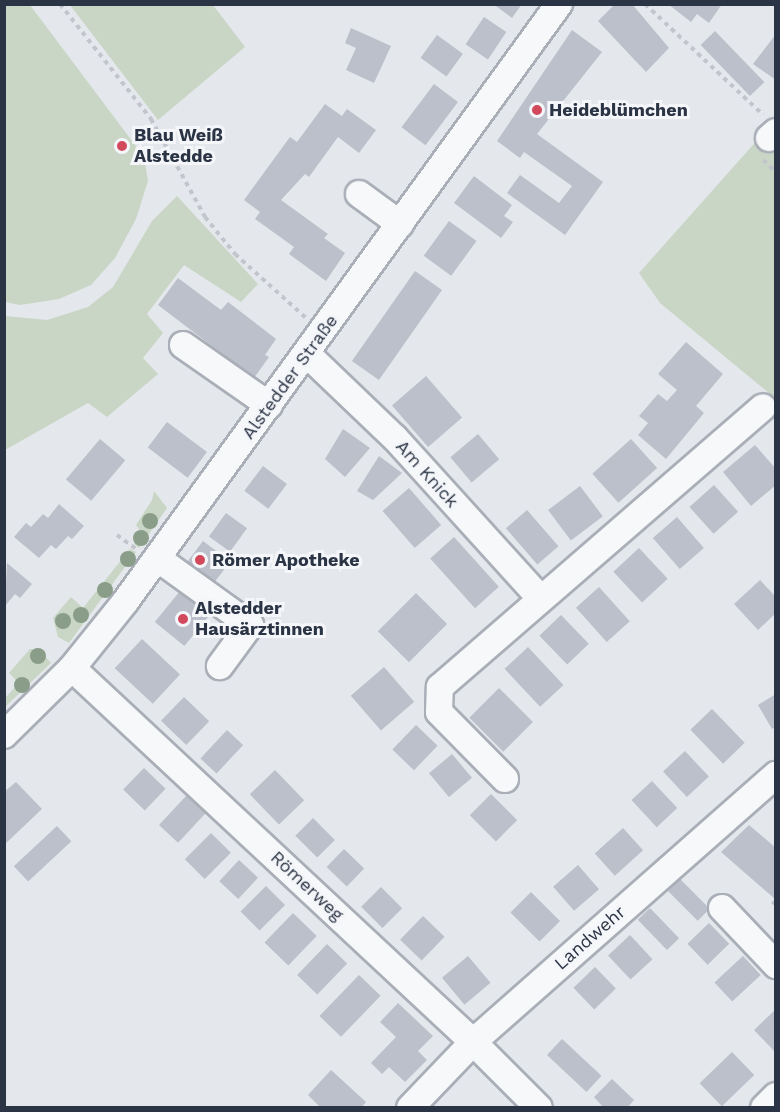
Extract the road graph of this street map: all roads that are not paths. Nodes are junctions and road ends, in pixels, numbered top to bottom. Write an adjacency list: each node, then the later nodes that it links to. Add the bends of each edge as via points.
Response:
1 (559, 4): 3 (street, Alstedder Straße)
2 (359, 194): 3 (street)
3 (400, 224): 5 (street, Alstedder Straße)
4 (183, 345): 6 (street)
5 (307, 354): 6 (street, Alstedder Straße); 9 (street, Am Knick, via 395,438)
6 (269, 405): 8 (street, Alstedder Straße)
7 (763, 407): 9 (street)
8 (157, 558): 10 (street, via 250,625); 11 (street, Alstedder Straße)
9 (541, 599): 14 (street, via 440,687 439,712)
10 (220, 666)
11 (72, 668): 12 (street, Alstedder Straße); 17 (street, Römerweg)
12 (4, 735)
13 (776, 775): 17 (street, Landwehr)
14 (505, 779)
15 (722, 908): 16 (street)
16 (776, 965)
17 (474, 1042): 19 (street, Landwehr); 20 (street, Römerweg)
18 (776, 1096): 21 (street)
19 (410, 1107)
20 (539, 1107)
21 (764, 1107)

